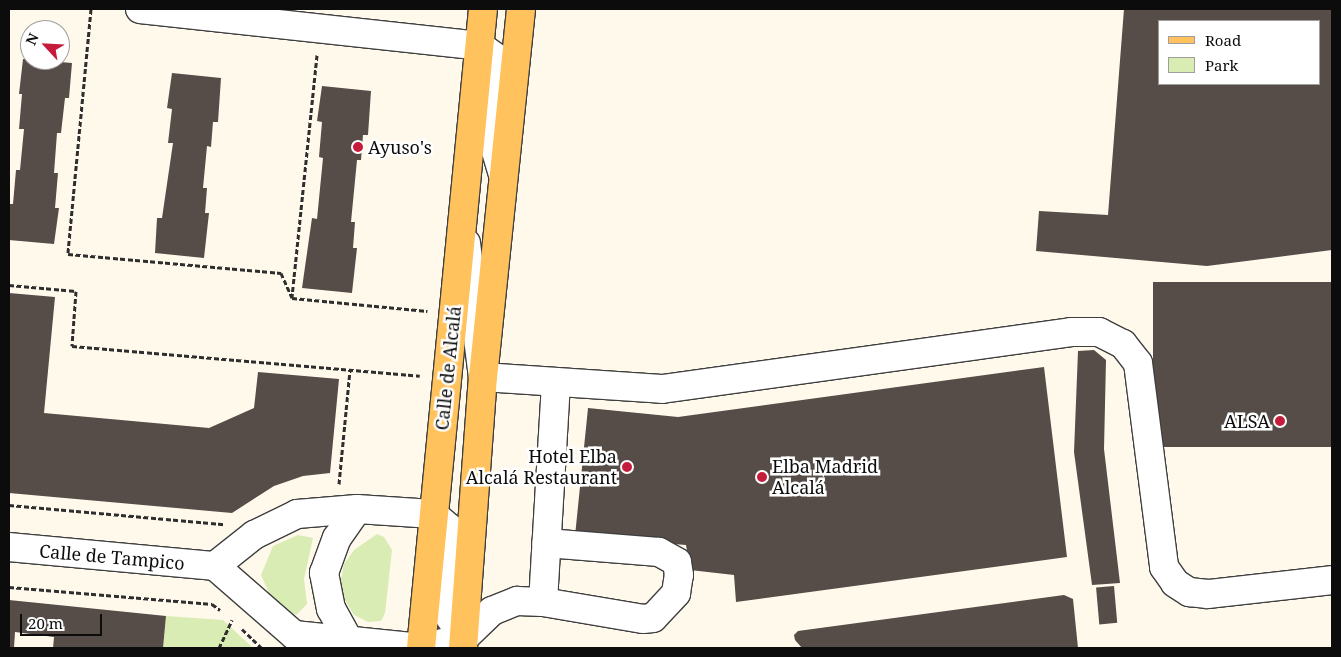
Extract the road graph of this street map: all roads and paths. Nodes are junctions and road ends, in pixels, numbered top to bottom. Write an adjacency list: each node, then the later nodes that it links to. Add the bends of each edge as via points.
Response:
1 (91, 9): 10 (path, via 68,254 281,273)
2 (140, 9): 5 (street)
3 (483, 9): 6 (main road, Calle de Alcalá)
4 (521, 9): 7 (main road, Calle de Alcalá)
5 (319, 30): 6 (street); 10 (path)
6 (480, 46): 7 (street, Calle de Alcalá, via 498,59 490,131); 8 (main road, Calle de Alcalá)
7 (503, 175): 13 (main road, Calle de Alcalá)
8 (463, 222): 11 (main road, Calle de Alcalá); 13 (street, Calle de Alcalá)
9 (9, 285): 12 (path, via 76,291 72,346)
10 (292, 298): 11 (path)
11 (454, 313): 20 (main road, Calle de Alcalá)
12 (350, 370): 15 (path, via 421,376); 17 (path)
13 (483, 377): 14 (street); 30 (main road, Calle de Alcalá)
14 (556, 382): 22 (street); 25 (street, via 662,389 1071,332 1099,332 1123,344 1138,363 1164,567 1175,583 1189,592 1208,594)
15 (420, 385)
16 (330, 485): 17 (path)
17 (339, 485): 18 (path)
18 (353, 497): 20 (street); 24 (street, via 297,514 254,535); 29 (street, via 324,573 331,609)
19 (9, 505): 21 (path)
20 (433, 514): 30 (street, via 448,528 446,612); 33 (main road, Calle de Alcalá)
21 (231, 524)
22 (546, 543): 27 (street); 27 (street, via 659,552 677,562 679,575 676,593 653,618)
23 (9, 547): 24 (street, Calle de Tampico)
24 (215, 566): 29 (street, via 294,635)
25 (1332, 580)
26 (9, 587): 28 (path, via 212,604)
27 (543, 602): 30 (street, via 517,601 492,611)
28 (232, 620): 31 (path); 32 (path)
29 (349, 641): 33 (street)
30 (464, 643): 33 (street)
31 (219, 648)
32 (262, 648)
33 (421, 648)

